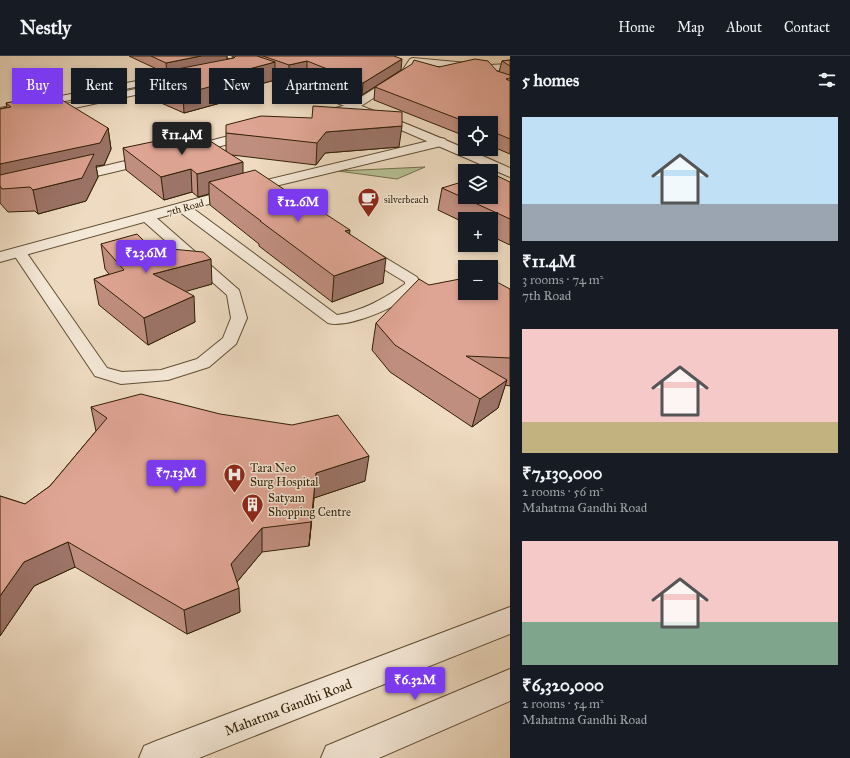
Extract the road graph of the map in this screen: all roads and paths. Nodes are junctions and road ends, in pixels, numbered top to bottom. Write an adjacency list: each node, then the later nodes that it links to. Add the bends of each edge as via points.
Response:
1 (221, 56): 3 (street)
2 (414, 58): 6 (street); 10 (street, via 406,73)
3 (239, 63): 4 (lane); 10 (street)
4 (225, 66)
5 (510, 67): 6 (street)
6 (489, 68): 7 (street)
7 (499, 80)
8 (135, 87): 11 (lane)
9 (135, 89): 13 (street)
10 (354, 106): 12 (street); 15 (street)
11 (0, 111)
12 (316, 116)
13 (0, 120)
14 (271, 129): 17 (street)
15 (441, 142): 16 (street); 18 (street, 7th Road)
16 (510, 173)
17 (53, 182)
18 (259, 186): 19 (lane); 20 (street, 7th Road)
19 (279, 198)
20 (182, 208): 21 (street, 7th Road); 22 (lane, via 334,320 352,318 388,303 413,286 412,280)
21 (147, 217): 23 (street, 7th Road); 23 (lane, via 234,293 239,318 230,340 203,363 162,376 121,378 101,372)
22 (352, 243)
23 (19, 252): 24 (street, 7th Road)
24 (0, 258)
25 (510, 620): 27 (street, Mahatma Gandhi Road)
26 (510, 685): 28 (street)
27 (156, 758)
28 (338, 758)

